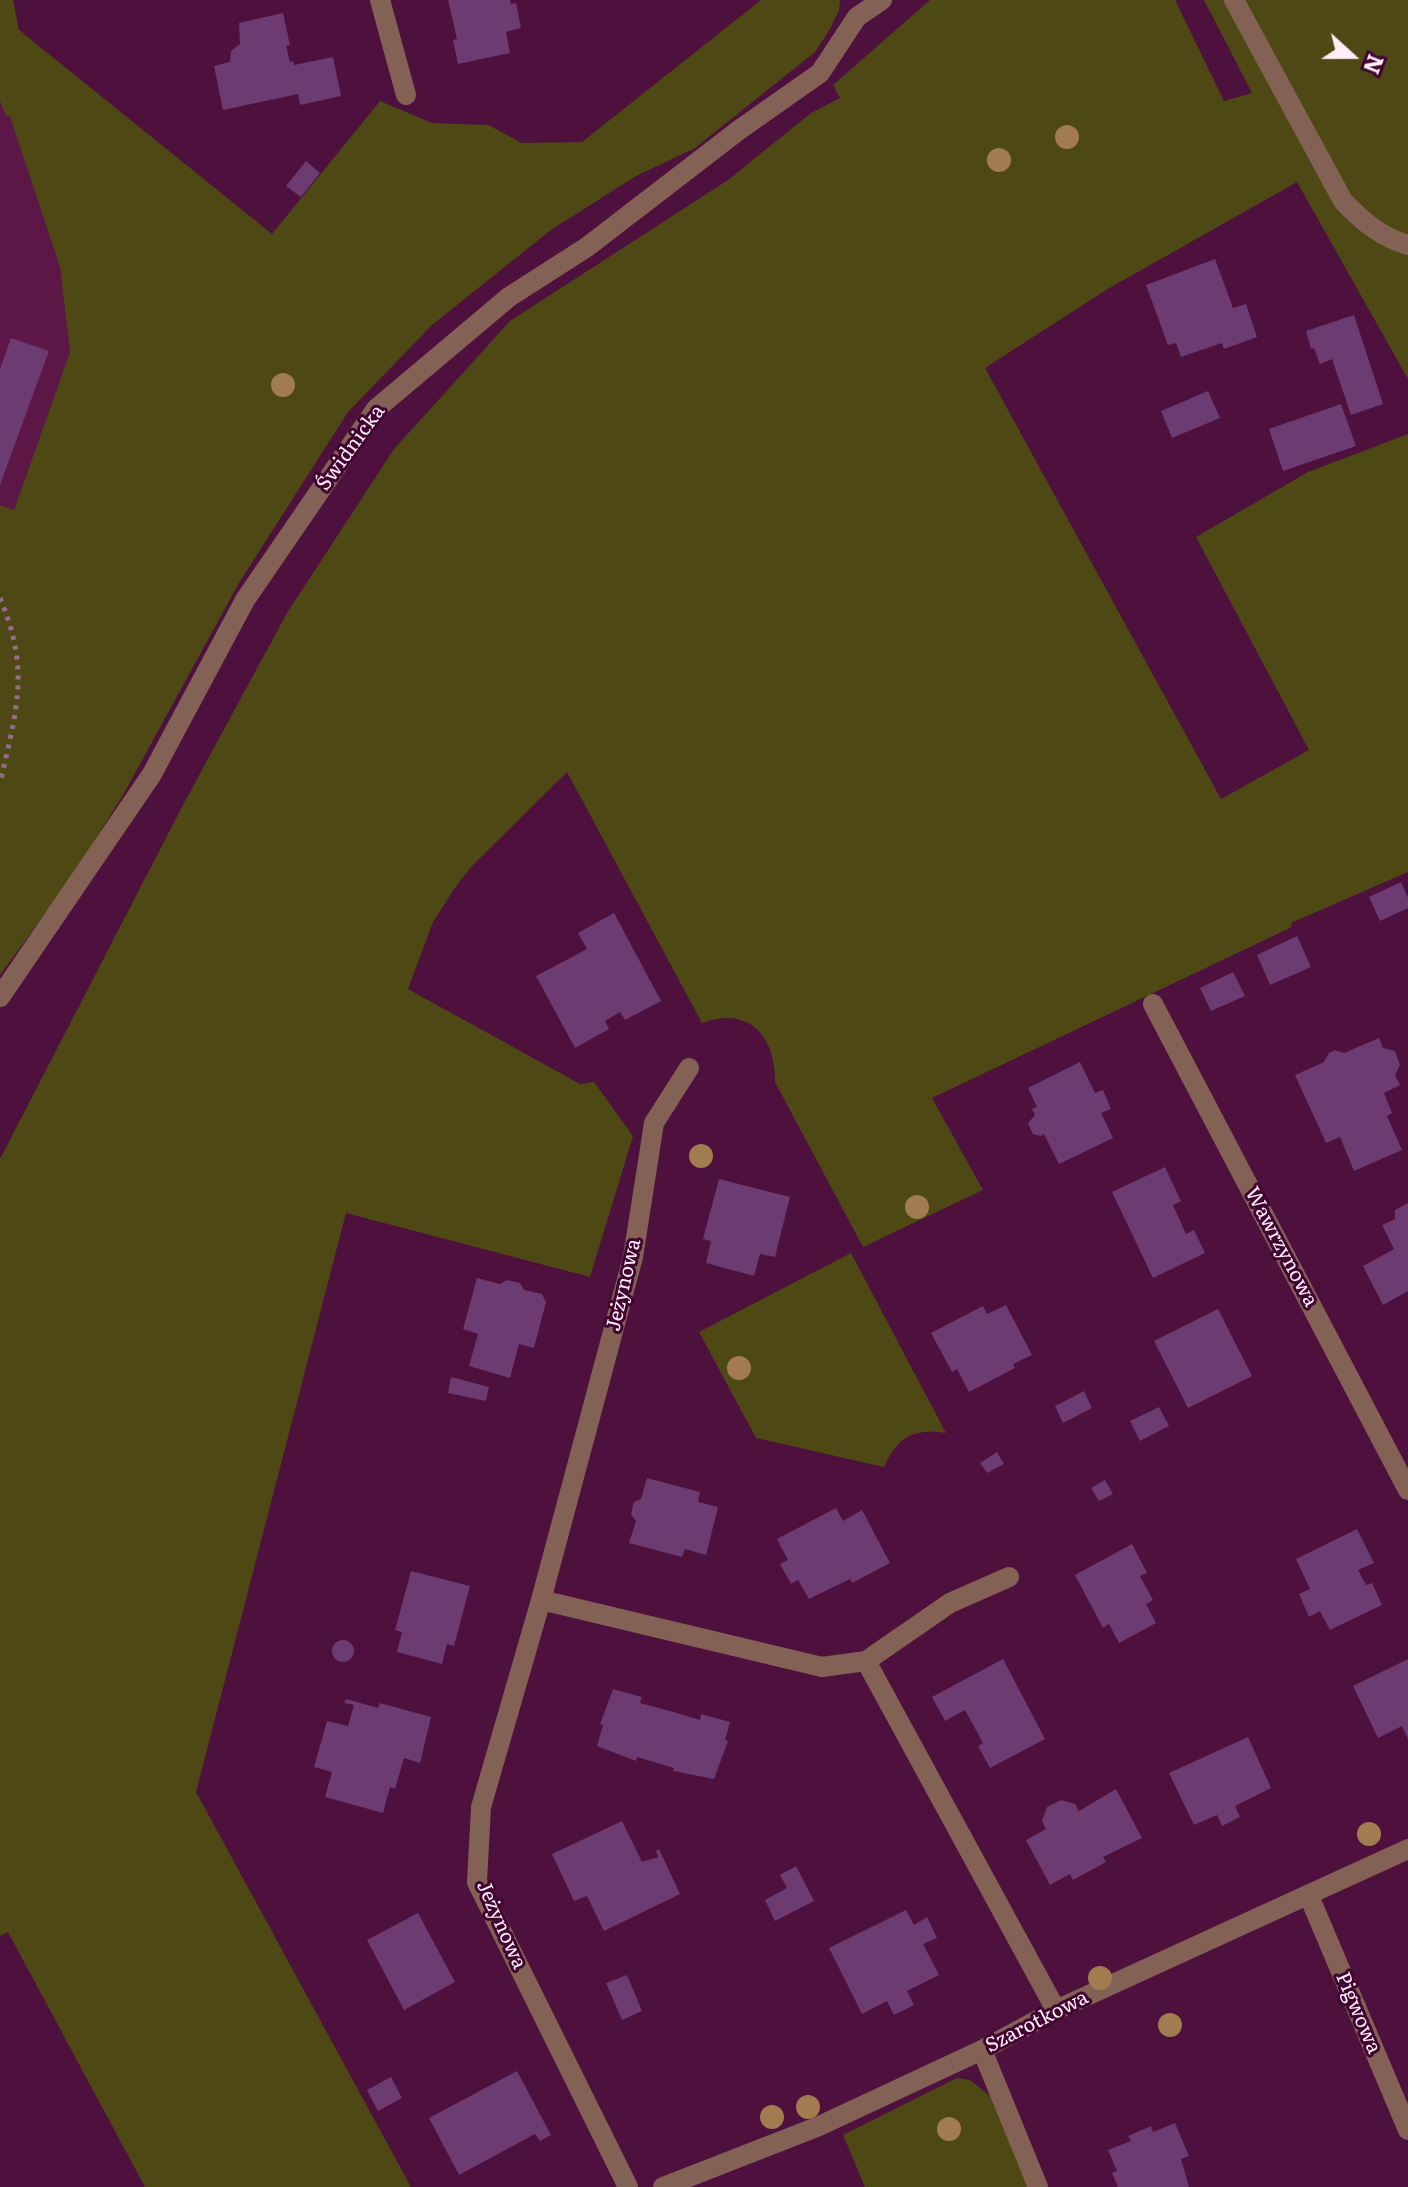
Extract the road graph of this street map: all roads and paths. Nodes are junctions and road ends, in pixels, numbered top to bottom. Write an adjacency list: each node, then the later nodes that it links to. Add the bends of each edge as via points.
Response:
1 (380, 0): 5 (street)
2 (882, 0): 4 (street, Świdnicka)
3 (1234, 0): 6 (street, via 1343,201 1387,239)
4 (855, 8): 9 (street, Świdnicka, via 820,73 587,247 509,297 376,409 245,600 152,774)
5 (406, 95)
6 (1408, 245)
7 (0, 598): 8 (path, via 18,649 19,676)
8 (0, 784)
9 (0, 997)
10 (1153, 1004): 12 (street, Wawrzynowa)
11 (689, 1068): 14 (street, Jeżynowa, via 654,1123 633,1257)
12 (1408, 1490)
13 (1009, 1577): 15 (street, via 950,1603)
14 (541, 1600): 15 (street, via 822,1667); 21 (street, Jeżynowa, via 481,1807 477,1882)
15 (866, 1661): 18 (street)
16 (1408, 1849): 17 (street, Szarotkowa)
17 (1309, 1896): 18 (street, Szarotkowa); 20 (street, Pigwowa)
18 (1056, 2010): 19 (street, Szarotkowa)
19 (982, 2050): 22 (street, Szarotkowa, via 817,2127); 23 (street)
20 (1408, 2130)
21 (628, 2187)
22 (663, 2187)
23 (1038, 2187)

